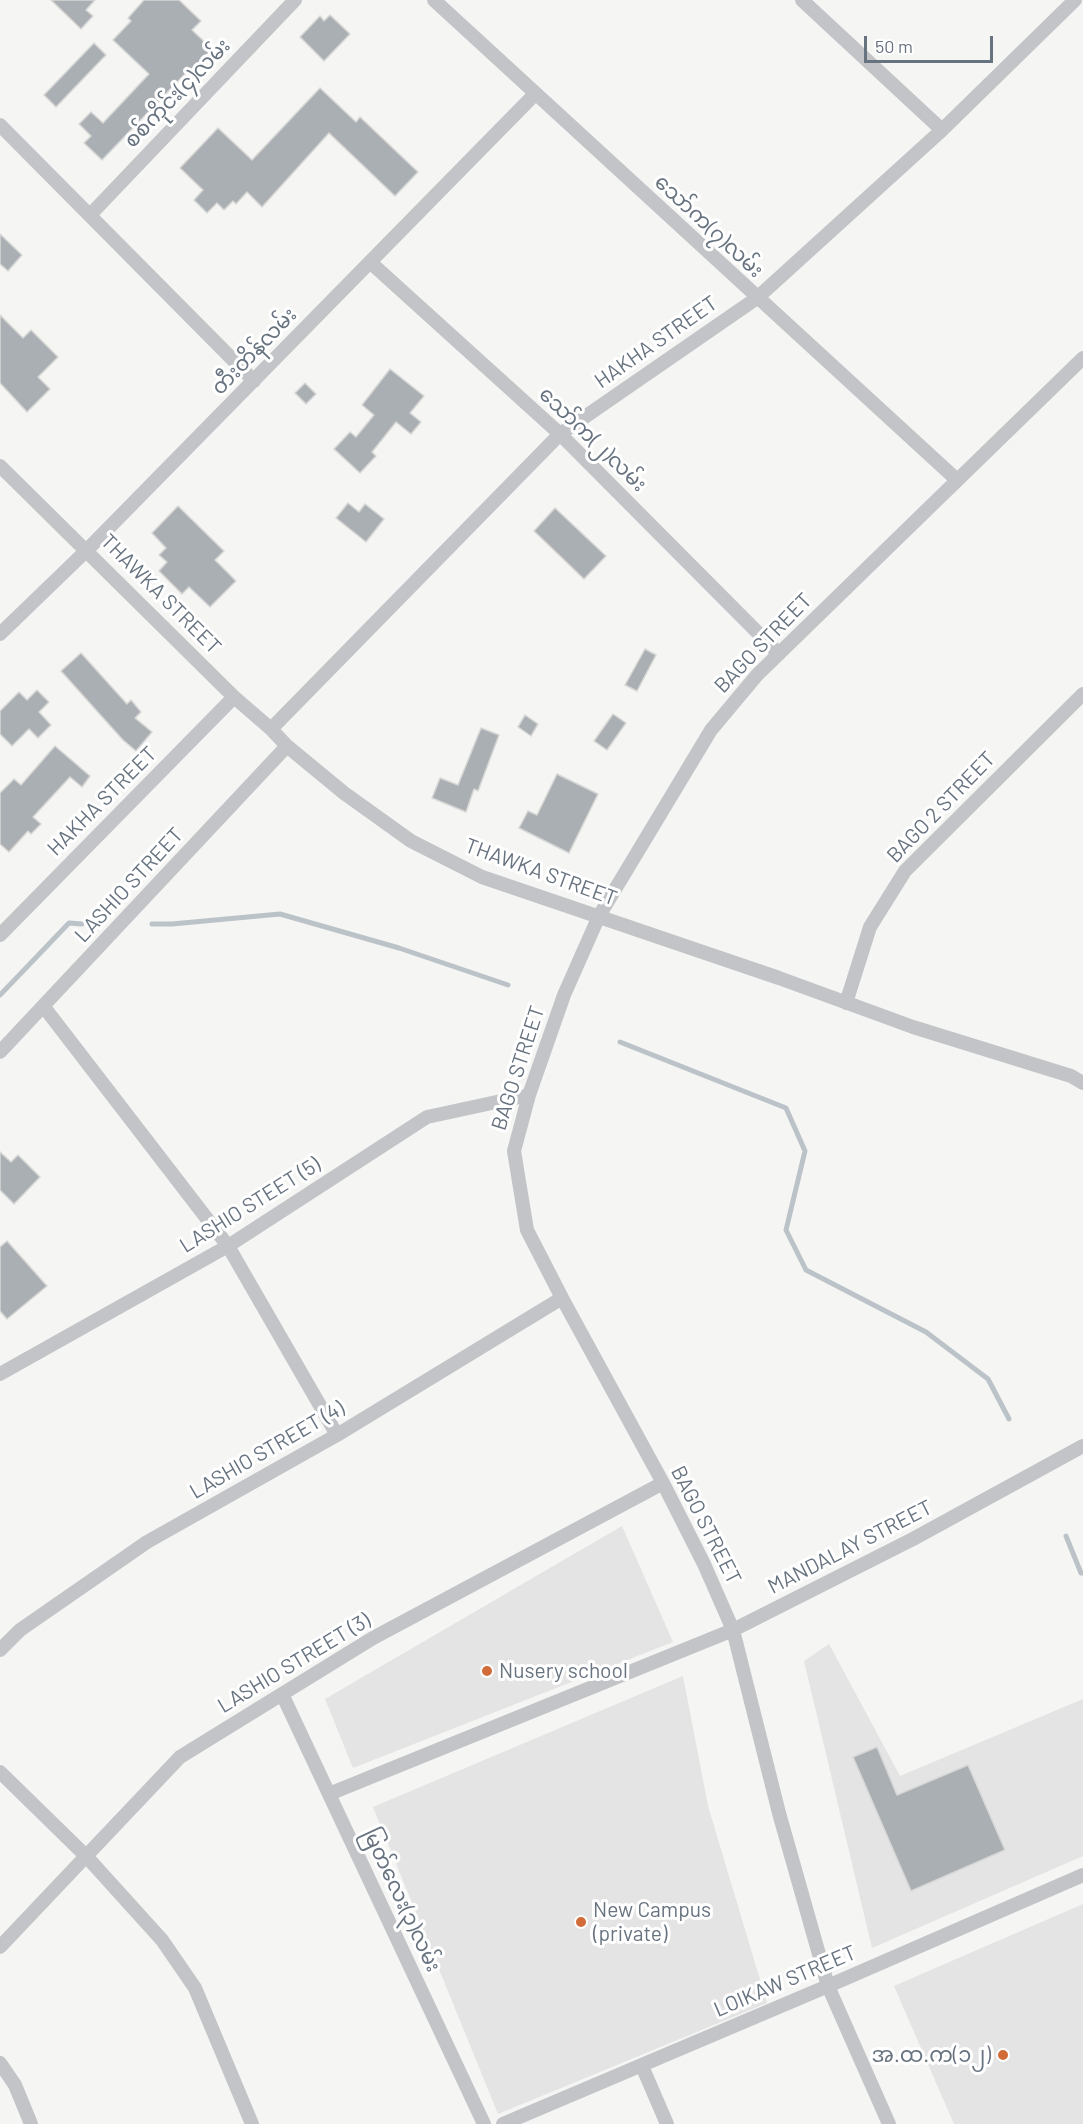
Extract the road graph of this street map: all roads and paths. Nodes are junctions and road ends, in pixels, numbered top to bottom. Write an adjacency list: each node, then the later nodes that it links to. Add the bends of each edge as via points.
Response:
1 (295, 0): 8 (street, စစ်ကိုင်း(၄)လမ်း)
2 (434, 0): 5 (street, သော်က(၇)လမ်း)
3 (802, 0): 7 (street)
4 (1075, 0): 7 (street, HAKHA STREET)
5 (535, 94): 9 (street, တီးတိန်လမ်း); 10 (street, သော်က(၇)လမ်း)
6 (0, 125): 8 (street)
7 (942, 130): 10 (street, HAKHA STREET)
8 (90, 215): 12 (street)
9 (370, 262): 12 (street, တီးတိန်လမ်း); 13 (street, သော်က(၂)လမ်း)
10 (757, 298): 13 (street, HAKHA STREET); 15 (street, သော်က(၇)လမ်း)
11 (1081, 364): 15 (street, BAGO STREET)
12 (254, 381): 16 (street, တီးတိန်လမ်း)
13 (560, 434): 18 (street, သော်က(၂)လမ်း); 21 (street, HAKHA STREET)
14 (0, 466): 16 (street, THAWKA STREET)
15 (957, 480): 18 (street, BAGO STREET)
16 (87, 550): 17 (street, တီးတိန်လမ်း); 20 (street, THAWKA STREET)
17 (0, 634)
18 (779, 654): 23 (street, BAGO STREET, via 711,730)
19 (1083, 694): 25 (street, BAGO 2 STREET, via 905,871 870,927)
20 (234, 697): 21 (street, THAWKA STREET); 24 (street, HAKHA STREET)
21 (271, 729): 22 (street, THAWKA STREET)
22 (287, 746): 23 (street, THAWKA STREET, via 411,841 482,877); 26 (street, LASHIO STREET)
23 (599, 916): 25 (street, THAWKA STREET); 29 (street, BAGO STREET, via 564,995)
24 (0, 935)
25 (846, 1003): 28 (street, THAWKA STREET)
26 (44, 1007): 27 (street, LASHIO STREET); 30 (street)
27 (0, 1052)
28 (1083, 1083)
29 (529, 1095): 30 (street, LASHIO STEET (5), via 427,1117); 31 (street, BAGO STREET, via 514,1151 525,1219)
30 (228, 1246): 32 (street, LASHIO STEET (5)); 33 (street)
31 (562, 1298): 33 (street, LASHIO STREET (4)); 35 (street, BAGO STREET)
32 (0, 1374)
33 (337, 1435): 37 (street, LASHIO STREET (4), via 147,1542 20,1630)
34 (1083, 1446): 36 (street, MANDALAY STREET)
35 (663, 1483): 36 (street, BAGO STREET); 38 (street, LASHIO STREET (3), via 373,1638)
36 (734, 1630): 40 (street, MANDALAY STREET); 44 (street, BAGO STREET, via 779,1813)
37 (0, 1650)
38 (282, 1694): 40 (street, မြတ်လေး(၃)လမ်း); 41 (street, LASHIO STREET (3), via 180,1757)
39 (0, 1772): 41 (street)
40 (329, 1794): 49 (street, မြတ်လေး(၃)လမ်း)
41 (86, 1856): 43 (street, LASHIO STREET (3)); 48 (street, via 162,1940 195,1988)
42 (1083, 1875): 44 (street, LOIKAW STREET)
43 (0, 1947)
44 (828, 1986): 46 (street, LOIKAW STREET); 52 (street, BAGO STREET)
45 (0, 2062): 47 (street, via 15,2085)
46 (642, 2066): 50 (street, LOIKAW STREET); 51 (street)
47 (31, 2124)
48 (252, 2124)
49 (484, 2124)
50 (503, 2124)
51 (667, 2124)
52 (889, 2124)

